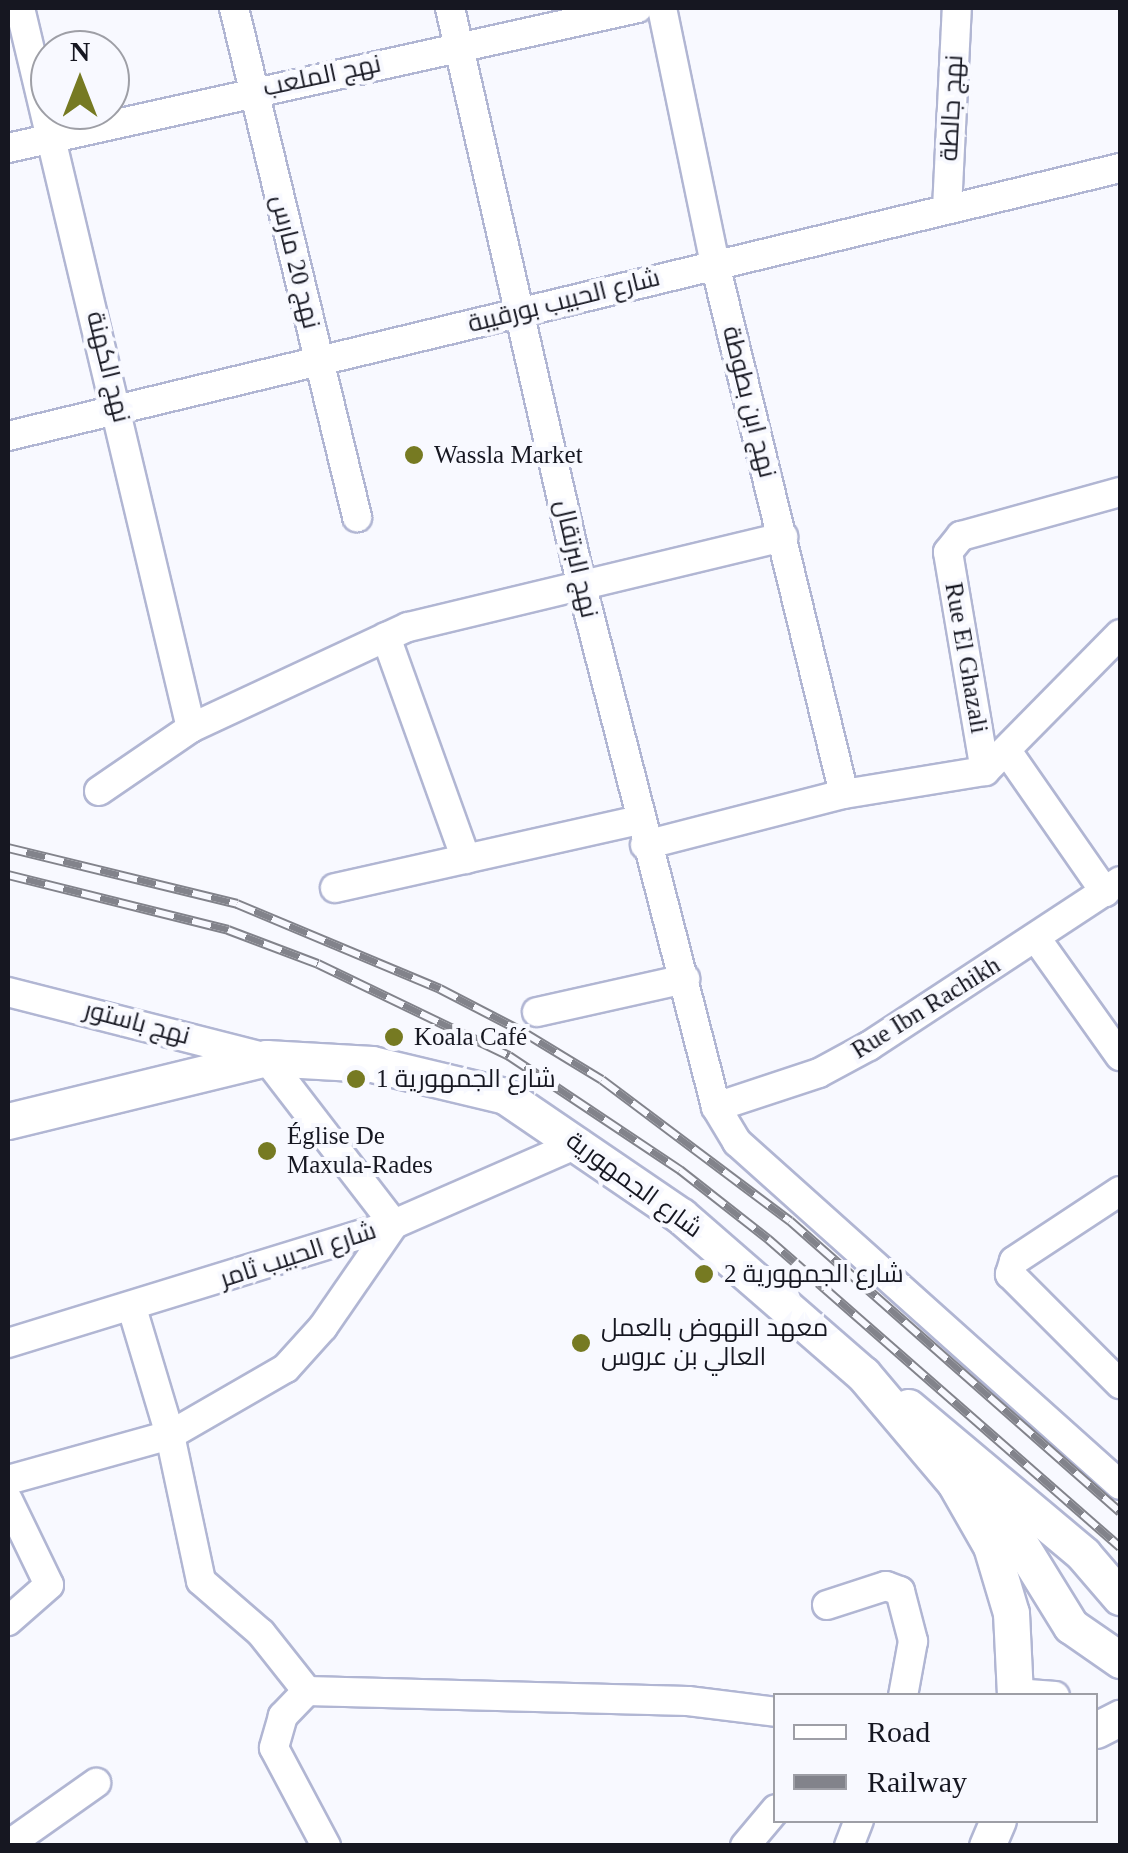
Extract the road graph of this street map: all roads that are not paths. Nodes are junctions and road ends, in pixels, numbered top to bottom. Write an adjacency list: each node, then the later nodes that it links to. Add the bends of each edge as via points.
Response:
1 (20, 8): 9 (street, نهج الكهنة)
2 (234, 8): 8 (street, نهج 20 مارس)
3 (450, 8): 7 (street, نهج البرتقال)
4 (638, 8): 7 (street, نهج الملعب)
5 (662, 8): 13 (street, نهج ابن بطوطة)
6 (957, 8): 12 (street, نهج جالطة)
7 (460, 47): 8 (street, نهج الملعب); 14 (street, نهج البرتقال)
8 (252, 90): 9 (street, نهج الملعب); 15 (street, نهج 20 مارس)
9 (52, 138): 10 (street, نهج الملعب); 16 (street, نهج الكهنة)
10 (8, 148)
11 (1120, 168): 12 (street, شارع الحبيب بورقيبة)
12 (947, 209): 13 (street, شارع الحبيب بورقيبة)
13 (715, 264): 14 (street, شارع الحبيب بورقيبة); 20 (street, نهج ابن بطوطة)
14 (521, 312): 15 (street, شارع الحبيب بورقيبة); 21 (street, نهج البرتقال)
15 (318, 360): 16 (street, شارع الحبيب بورقيبة); 19 (street, نهج 20 مارس)
16 (118, 409): 17 (street, شارع الحبيب بورقيبة); 24 (street, نهج الكهنة)
17 (8, 436)
18 (1120, 492): 26 (street, Rue El Ghazali, via 961,536 948,552)
19 (357, 517)
20 (782, 537): 21 (street); 28 (street, نهج ابن بطوطة)
21 (581, 583): 22 (street); 29 (street, نهج البرتقال)
22 (386, 638): 24 (street); 30 (street)
23 (1118, 643): 25 (street)
24 (191, 728): 27 (street)
25 (1007, 751): 26 (street); 31 (street)
26 (985, 771): 28 (street)
27 (99, 792)
28 (844, 794): 29 (street)
29 (642, 832): 30 (street); 34 (street, نهج البرتقال)
30 (466, 859): 32 (street)
31 (1112, 886): 33 (street, Rue Ibn Rachikh)
32 (335, 888)
33 (1036, 938): 38 (street); 41 (street, Rue Ibn Rachikh, via 852,1055)
34 (685, 980): 36 (street); 41 (street, نهج البرتقال)
35 (8, 992): 37 (street, نهج باستور)
36 (536, 1012)
37 (182, 1036): 39 (street, نهج باستور); 40 (street)
38 (1120, 1056)
39 (266, 1058): 40 (main road, شارع الجمهورية); 43 (main road, شارع الجمهورية, via 372,1064 435,1076 505,1096); 45 (street)
40 (178, 1081): 42 (main road, شارع الجمهورية)
41 (716, 1108): 54 (street, via 741,1146)
42 (8, 1120)
43 (579, 1143): 45 (street, شارع الحبيب ثامر); 49 (main road, شارع الجمهورية, via 681,1216)
44 (1112, 1196): 46 (street); 50 (street, via 1014,1262 1010,1274)
45 (394, 1224): 47 (street, شارع الحبيب ثامر); 51 (street, via 303,1353)
46 (1120, 1225)
47 (132, 1308): 48 (street, شارع الحبيب ثامر); 51 (street)
48 (8, 1343)
49 (863, 1374): 52 (main road); 62 (main road, شارع الجمهورية, via 955,1483 991,1546 1011,1613)
50 (1117, 1375)
51 (170, 1436): 53 (street); 60 (street, via 200,1581 261,1634)
52 (960, 1446): 56 (main road, via 1083,1554); 59 (main road, via 1071,1626)
53 (8, 1480)
54 (1120, 1485)
55 (8, 1500): 58 (street, via 49,1585)
56 (1120, 1597)
57 (828, 1604): 61 (street, via 886,1586 900,1590 912,1640)
58 (8, 1621)
59 (1120, 1660)
60 (307, 1691): 63 (street, via 688,1701); 67 (street, via 283,1716 274,1748)
61 (903, 1693)
62 (1015, 1693)
63 (773, 1712)
64 (96, 1782): 66 (street)
65 (773, 1813): 68 (street)
66 (8, 1845)
67 (326, 1846)
68 (745, 1846)

